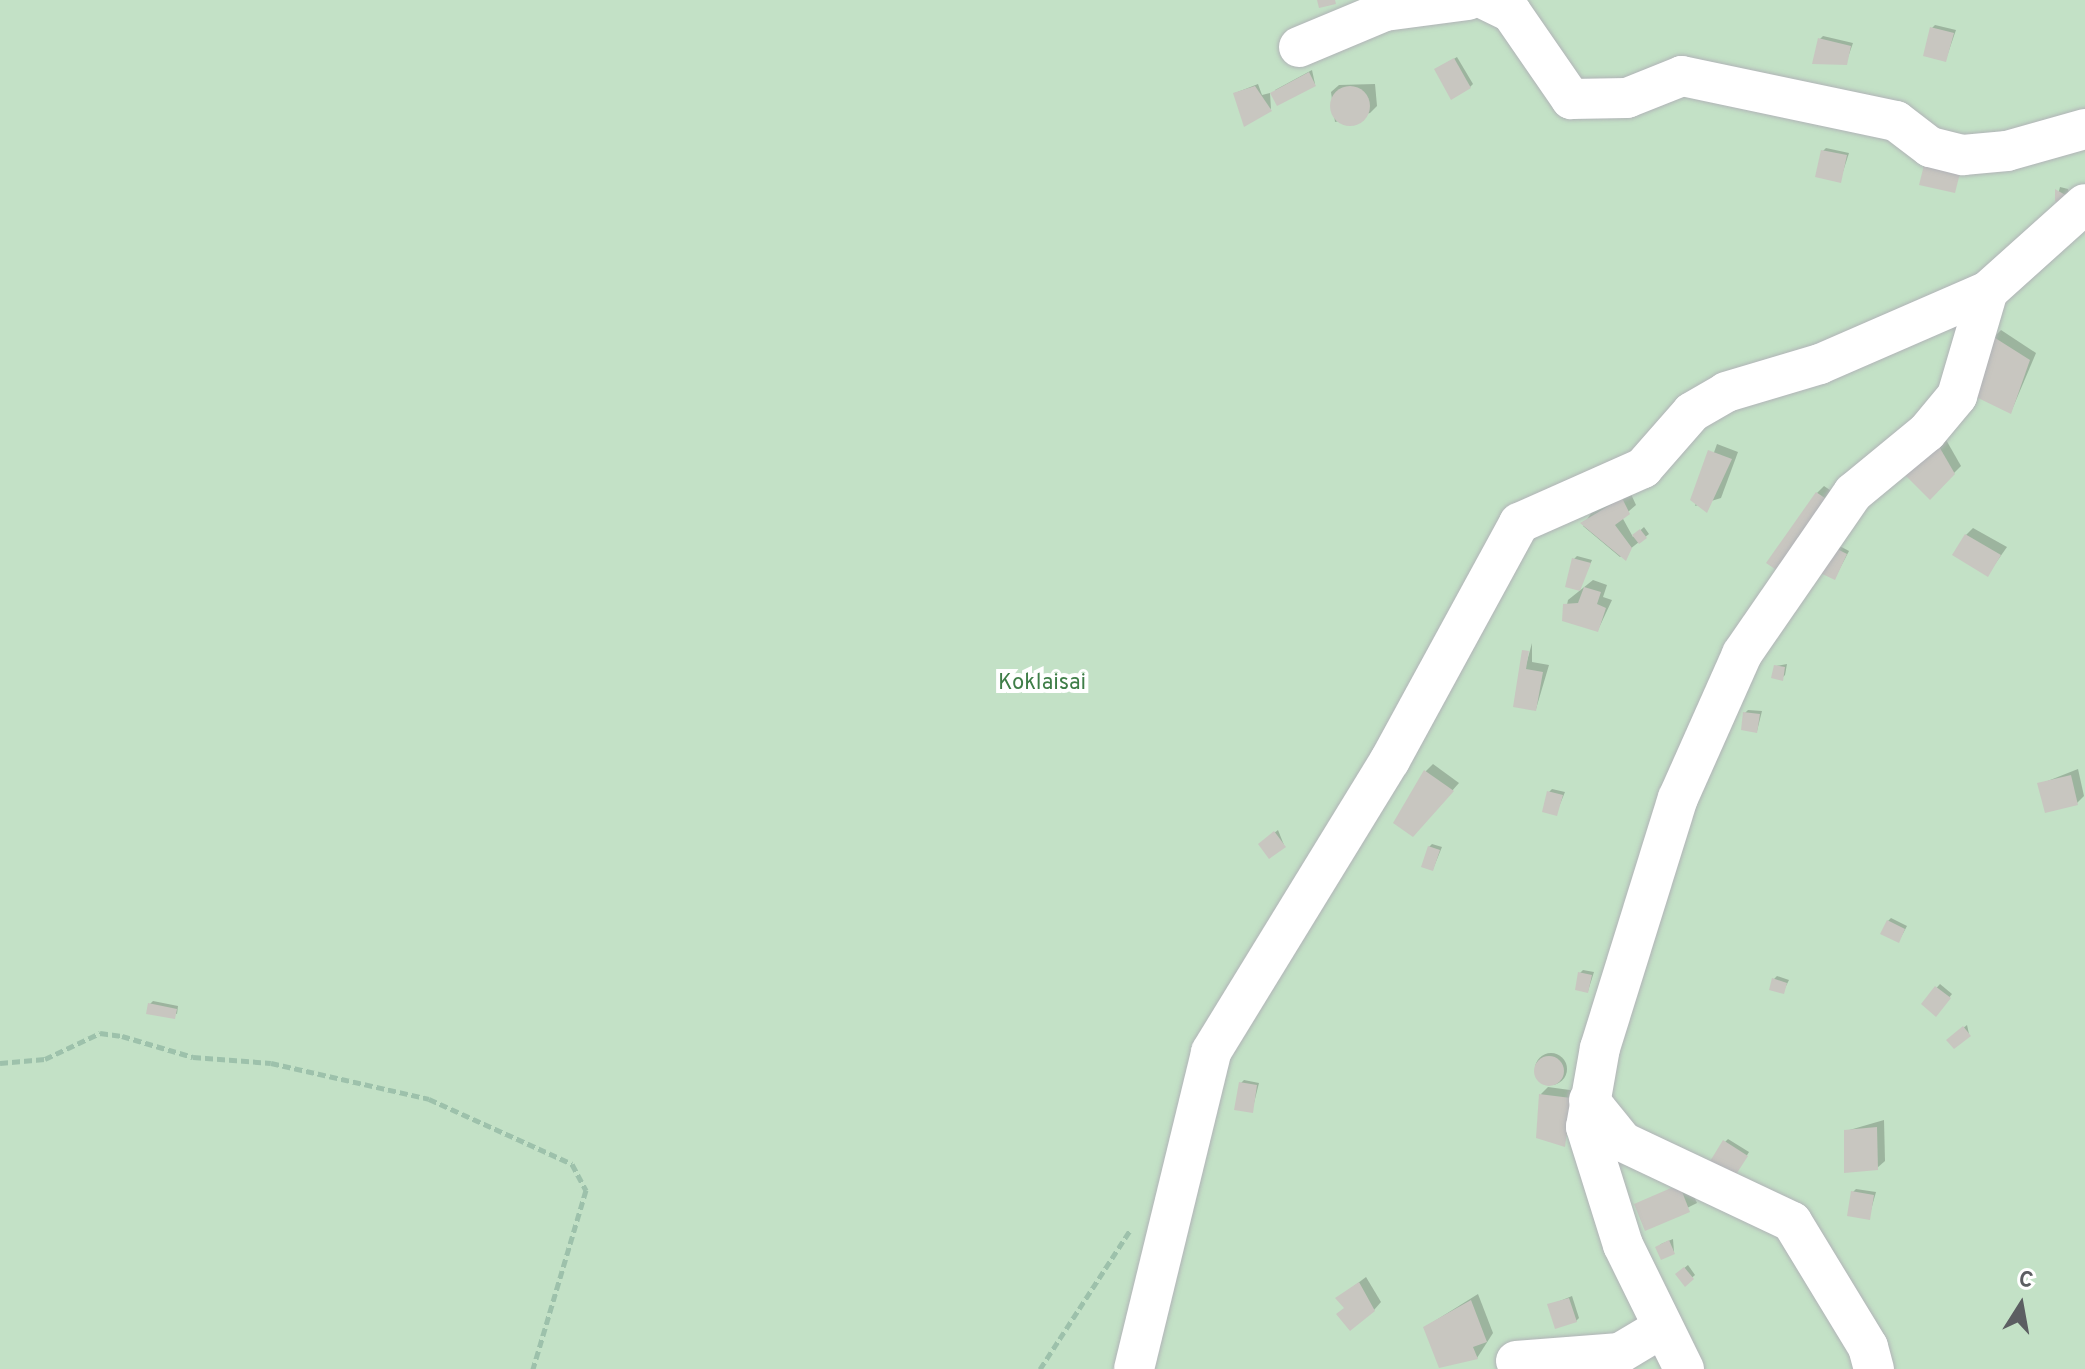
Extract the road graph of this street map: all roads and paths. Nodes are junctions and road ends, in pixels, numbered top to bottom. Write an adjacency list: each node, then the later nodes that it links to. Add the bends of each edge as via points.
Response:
1 (1468, 0): 3 (street, via 1385,11)
2 (1486, 0): 4 (street, via 1511,12 1571,99 1627,98 1682,76 1896,121 1930,147 1963,155 2007,151)
3 (1299, 47)
4 (2085, 129)
5 (2085, 204): 6 (street)
6 (1988, 291): 8 (street, via 1957,396 1927,432 1853,493 1742,654 1718,702 1678,798); 14 (street, via 1820,364 1726,392 1692,412 1643,468 1519,523 1390,760 1211,1052)
7 (0, 1063): 12 (path, via 17,1066 100,1033 122,1036 193,1057 286,1066 429,1099 572,1164 586,1190)
8 (1589, 1100): 10 (street, via 1586,1127 1598,1167); 16 (street, via 1623,1142 1792,1222 1868,1347)
9 (1134, 1223): 13 (path)
10 (1660, 1329): 11 (street, via 1620,1353); 15 (street)
11 (1516, 1361)
12 (533, 1369)
13 (1040, 1369)
14 (1134, 1369)
15 (1684, 1369)
16 (1874, 1369)

